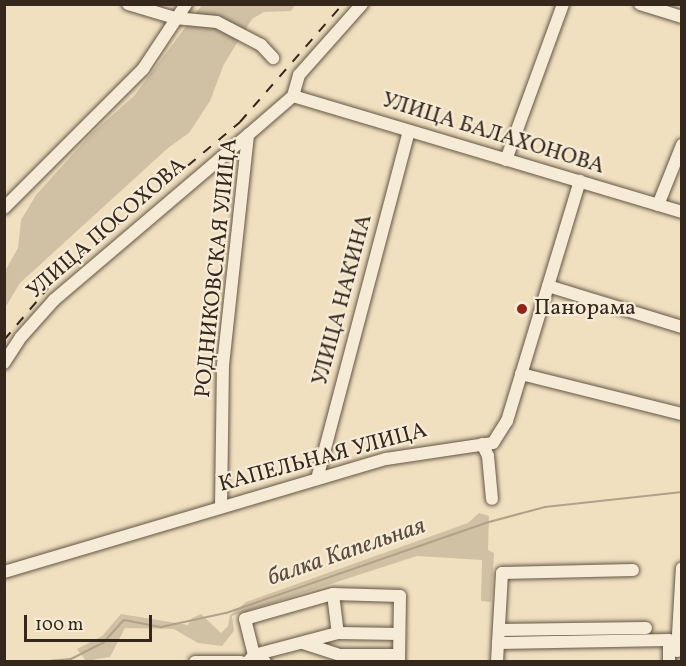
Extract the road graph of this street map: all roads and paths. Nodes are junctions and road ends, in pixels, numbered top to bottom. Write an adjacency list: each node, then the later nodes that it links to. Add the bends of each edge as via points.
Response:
1 (128, 4): 7 (street)
2 (186, 4): 7 (street)
3 (362, 4): 9 (street, РОДНИКОВСКАЯ УЛИЦА, via 299,75)
4 (563, 4): 13 (street)
5 (640, 4): 6 (street)
6 (681, 17)
7 (175, 18): 8 (street, via 217,22 261,45); 16 (street, via 143,69)
8 (273, 58)
9 (293, 96): 10 (street, УЛИЦА БАЛАХОНОВА); 11 (street, РОДНИКОВСКАЯ УЛИЦА)
10 (409, 131): 13 (street, УЛИЦА БАЛАХОНОВА); 24 (street, УЛИЦА НАКИНА)
11 (248, 135): 20 (street, УЛИЦА ПОСОХОВА, via 54,300); 26 (street, РОДНИКОВСКАЯ УЛИЦА, via 223,365)
12 (681, 145): 15 (street)
13 (506, 159): 14 (street, УЛИЦА БАЛАХОНОВА)
14 (580, 182): 15 (street, УЛИЦА БАЛАХОНОВА); 18 (street, КАПЕЛЬНАЯ УЛИЦА)
15 (658, 204): 17 (street, УЛИЦА БАЛАХОНОВА)
16 (4, 208)
17 (681, 212)
18 (548, 286): 19 (street); 21 (street, КАПЕЛЬНАЯ УЛИЦА)
19 (681, 327)
20 (4, 363)
21 (521, 374): 22 (street); 23 (street, КАПЕЛЬНАЯ УЛИЦА, via 502,435 493,443)
22 (681, 414)
23 (482, 444): 24 (street, КАПЕЛЬНАЯ УЛИЦА, via 386,459); 25 (street, via 488,456)
24 (317, 479): 26 (street, КАПЕЛЬНАЯ УЛИЦА)
25 (492, 499)
26 (221, 507): 29 (street, КАПЕЛЬНАЯ УЛИЦА)
27 (681, 568): 44 (street)
28 (633, 570): 32 (street, via 502,573)
29 (4, 572)
30 (333, 594): 33 (street); 34 (street, via 400,596); 37 (street, via 245,620)
31 (646, 628): 32 (street)
32 (499, 630): 36 (street)
33 (338, 633): 34 (street); 35 (street)
34 (399, 634): 38 (street)
35 (303, 643): 37 (street); 38 (street, via 340,655)
36 (498, 643): 42 (street); 43 (street, via 669,640)
37 (251, 658): 41 (street)
38 (399, 658)
39 (195, 662): 40 (street)
40 (241, 662)
41 (266, 662)
42 (496, 662)
43 (669, 662)
44 (677, 662)

